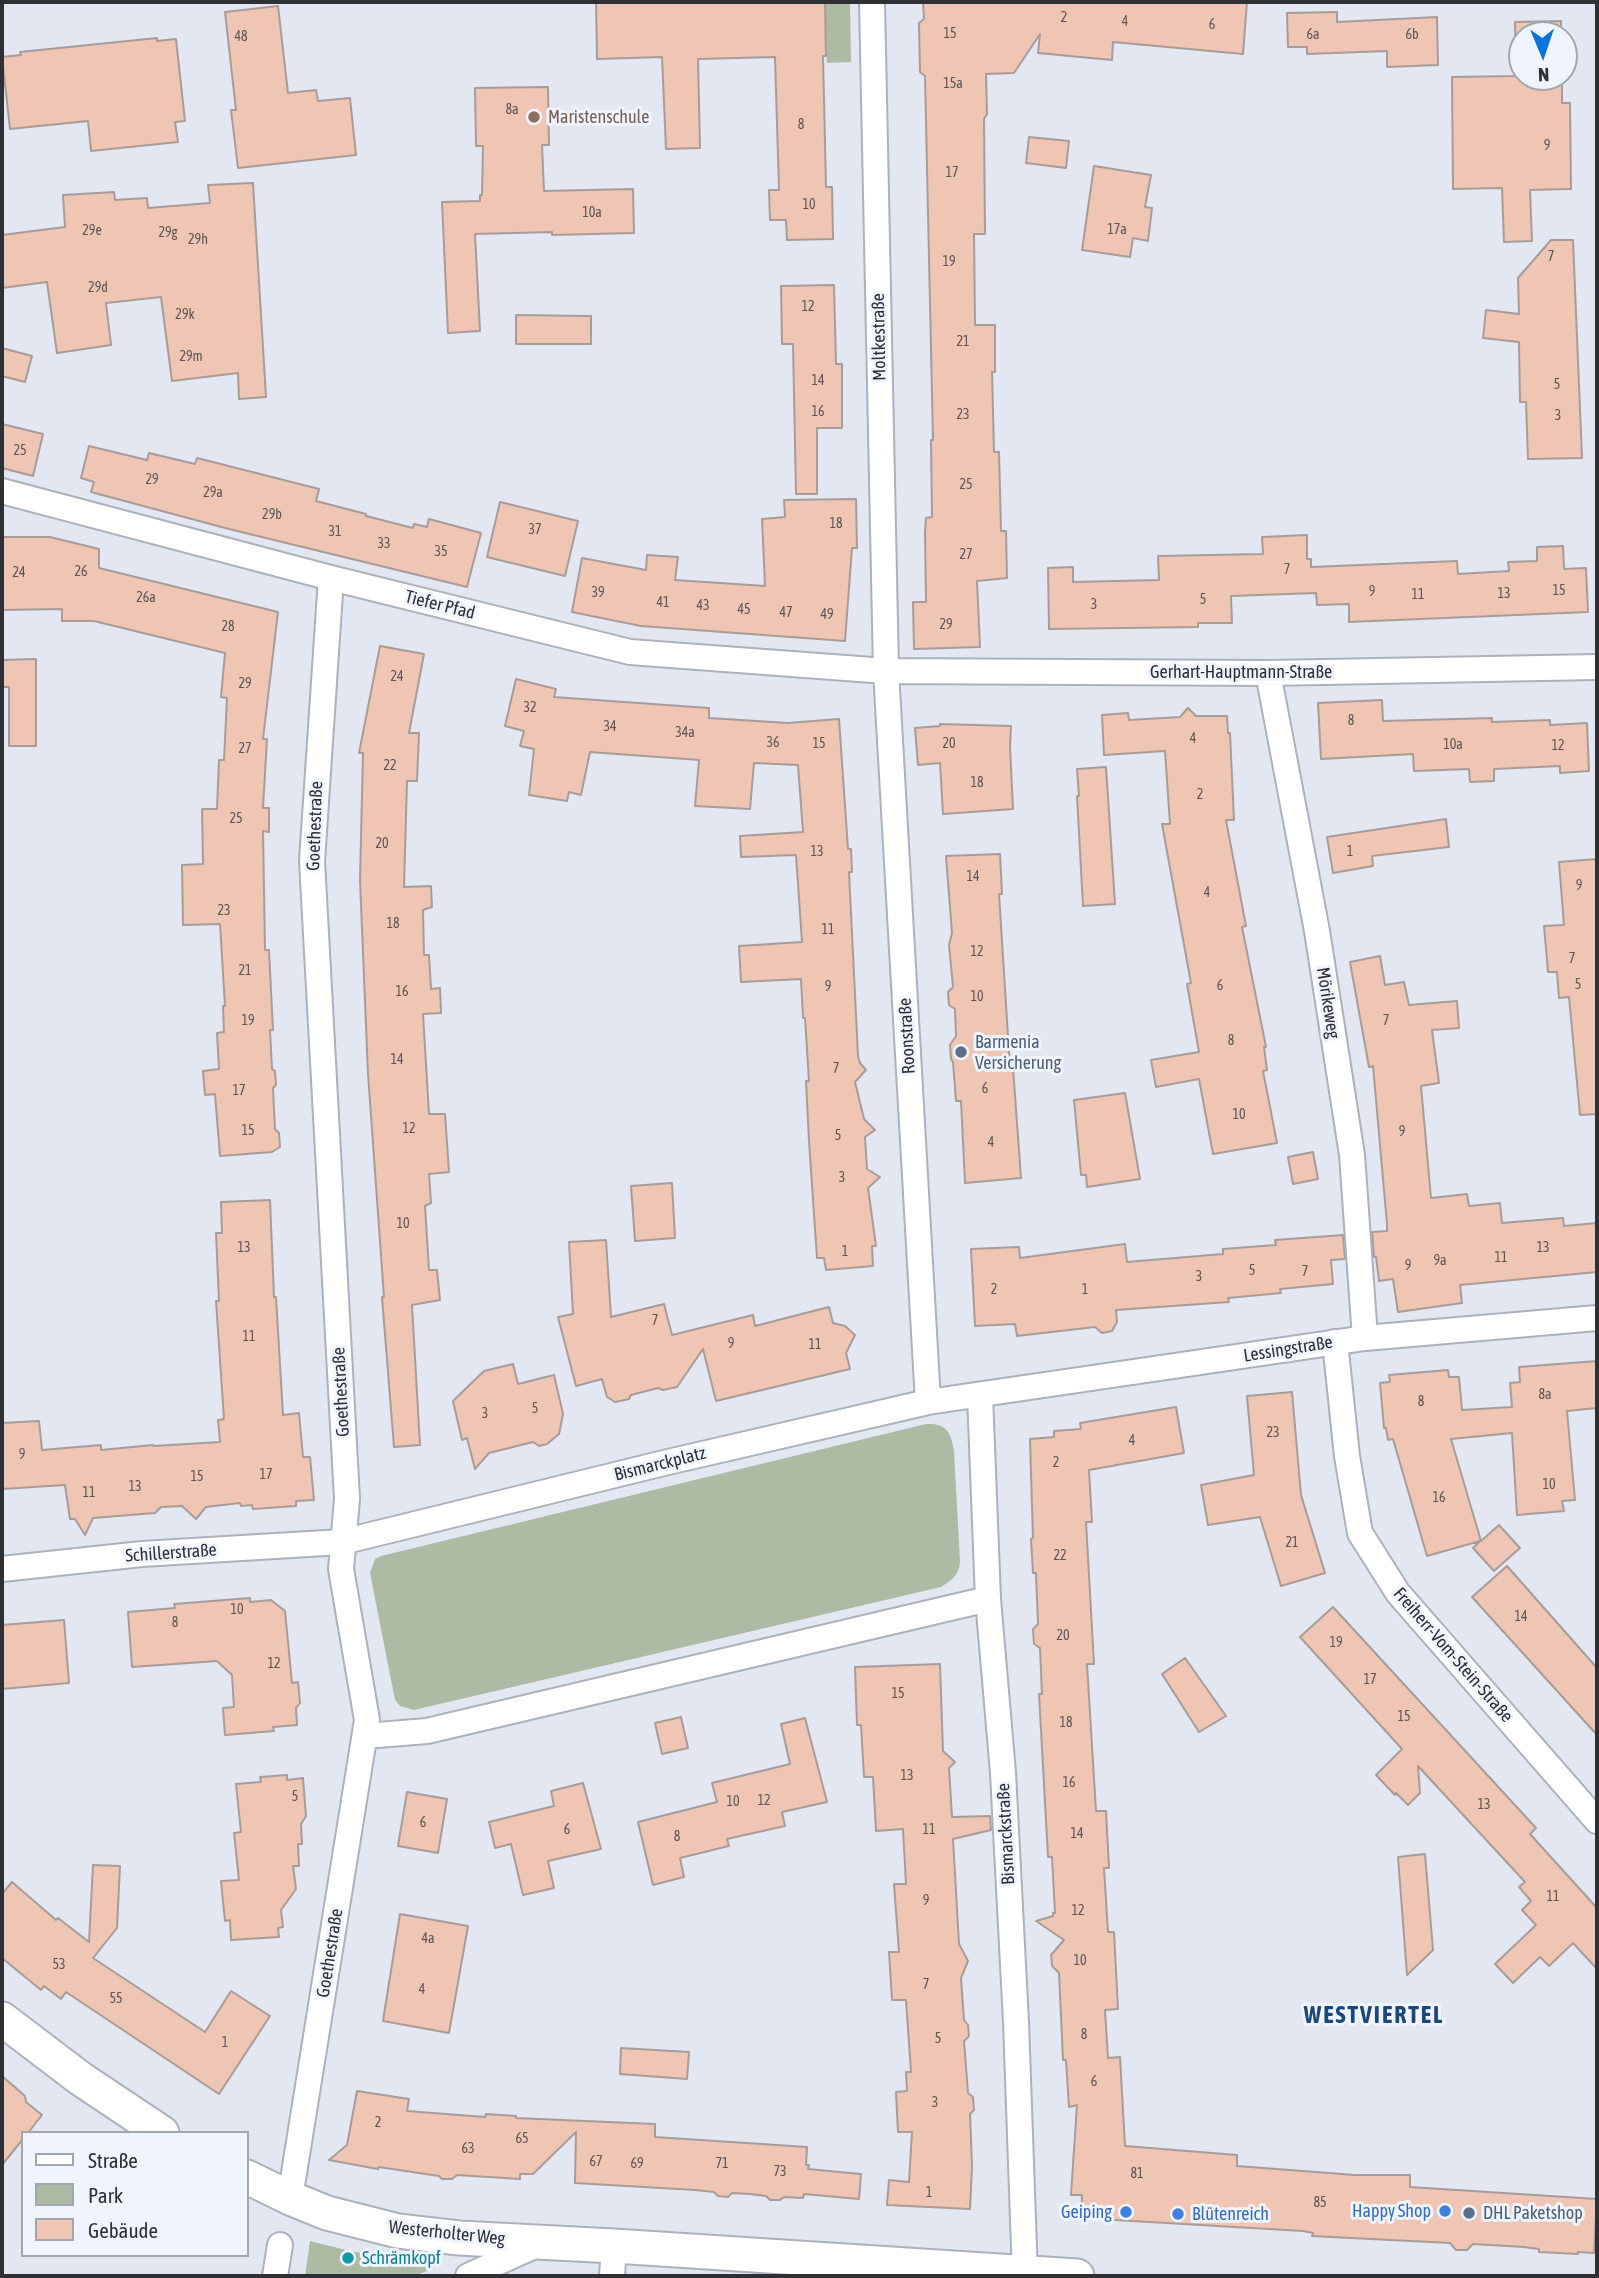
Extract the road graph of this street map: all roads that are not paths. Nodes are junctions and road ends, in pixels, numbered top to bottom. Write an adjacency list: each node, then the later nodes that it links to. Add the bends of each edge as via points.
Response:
1 (872, 2): 5 (street, Moltkestraße)
2 (2, 491): 3 (street, Tiefer Pfad)
3 (331, 578): 5 (street, Tiefer Pfad, via 630,652); 12 (street, Goethestraße, via 312,861 347,1499)
4 (1597, 667): 6 (street, Gerhart-Hauptmann-Straße)
5 (886, 671): 6 (street, Gerhart-Hauptmann-Straße); 11 (street, Roonstraße)
6 (1268, 673): 8 (street, Mörikeweg, via 1317,931 1352,1154)
7 (1597, 1318): 8 (street, Lessingstraße)
8 (1365, 1338): 9 (street, Lessingstraße)
9 (1335, 1342): 10 (street, Lessingstraße); 16 (street, Freiherr-Vom-Stein-Straße, via 1360,1533 1398,1593)
10 (980, 1395): 11 (street, Bismarckplatz); 14 (street, Bismarckstraße)
11 (928, 1402): 12 (street, Bismarckplatz)
12 (342, 1542): 13 (street, Schillerstraße, via 142,1554); 15 (street, Goethestraße, via 341,1569 367,1720)
13 (2, 1569)
14 (988, 1599): 15 (street, via 427,1731); 25 (street, Bismarckstraße, via 1003,1773)
15 (365, 1736): 20 (street, Goethestraße)
16 (1597, 1821)
17 (2, 2019): 18 (street)
18 (159, 2131)
19 (248, 2177): 20 (street, Westerholter Weg)
20 (290, 2198): 21 (street, Westerholter Weg, via 327,2213 398,2231)
21 (544, 2242): 23 (street, Westerholter Weg); 27 (street)
22 (280, 2245): 26 (street)
23 (613, 2261): 24 (street, Westerholter Weg)
24 (835, 2269): 25 (street, Westerholter Weg)
25 (1025, 2275): 28 (street, Westerholter Weg)
26 (275, 2276)
27 (468, 2276)
28 (1077, 2276)

